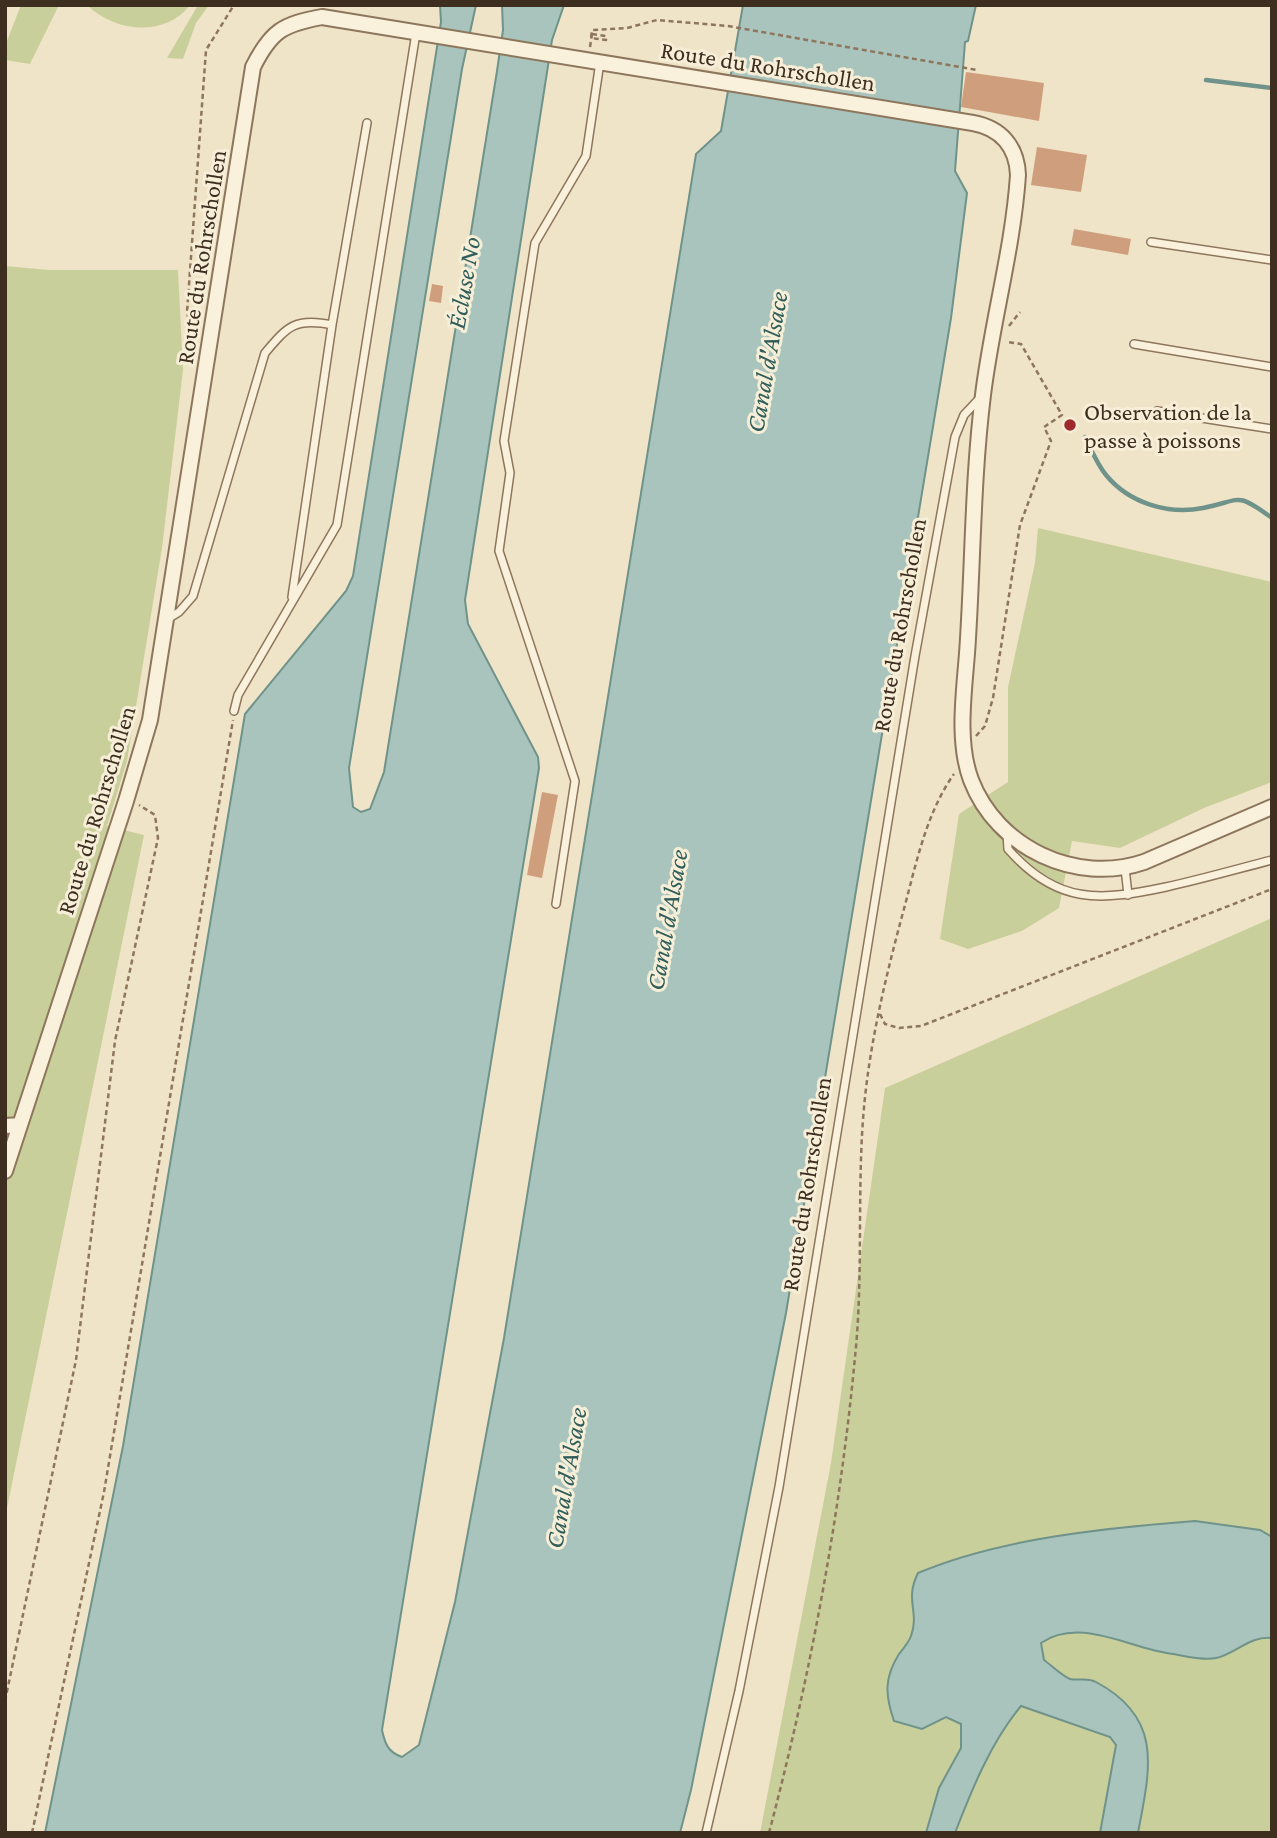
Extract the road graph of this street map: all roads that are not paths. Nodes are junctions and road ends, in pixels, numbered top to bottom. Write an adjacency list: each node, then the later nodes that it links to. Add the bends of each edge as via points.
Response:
1 (416, 33): 2 (street, Route du Rohrschollen); 12 (lane, via 337,525); 13 (street, Route du Rohrschollen, via 322,17 298,22 278,30 253,67)
2 (600, 62): 9 (street, Route du Rohrschollen, via 973,123 1000,134 1018,163 1018,186 996,309 998,338); 20 (lane, via 586,156 535,243 504,441 510,473 499,551 575,781)
3 (367, 123): 6 (lane)
4 (1151, 242): 5 (lane)
5 (1272, 260)
6 (332, 324): 12 (lane); 13 (lane, via 287,327 264,353 193,596)
7 (1134, 344): 8 (lane)
8 (1272, 367)
9 (983, 395): 16 (street, via 964,740 971,780); 23 (lane, Route du Rohrschollen, via 964,415 955,436 779,1487)
10 (1157, 411): 11 (lane)
11 (1272, 429)
12 (291, 604): 14 (lane, via 238,695)
13 (164, 621): 21 (street, Route du Rohrschollen, via 150,720 126,802)
14 (234, 711)
15 (1272, 807): 18 (street)
16 (1007, 834): 18 (street, via 1036,853 1068,865); 19 (lane, via 1008,849 1043,881 1099,898)
17 (1272, 860): 19 (lane)
18 (1125, 868): 19 (lane)
19 (1128, 895)
20 (555, 904)
21 (13, 1126): 22 (street, Route du Rohrschollen)
22 (5, 1171)
23 (706, 1833)

